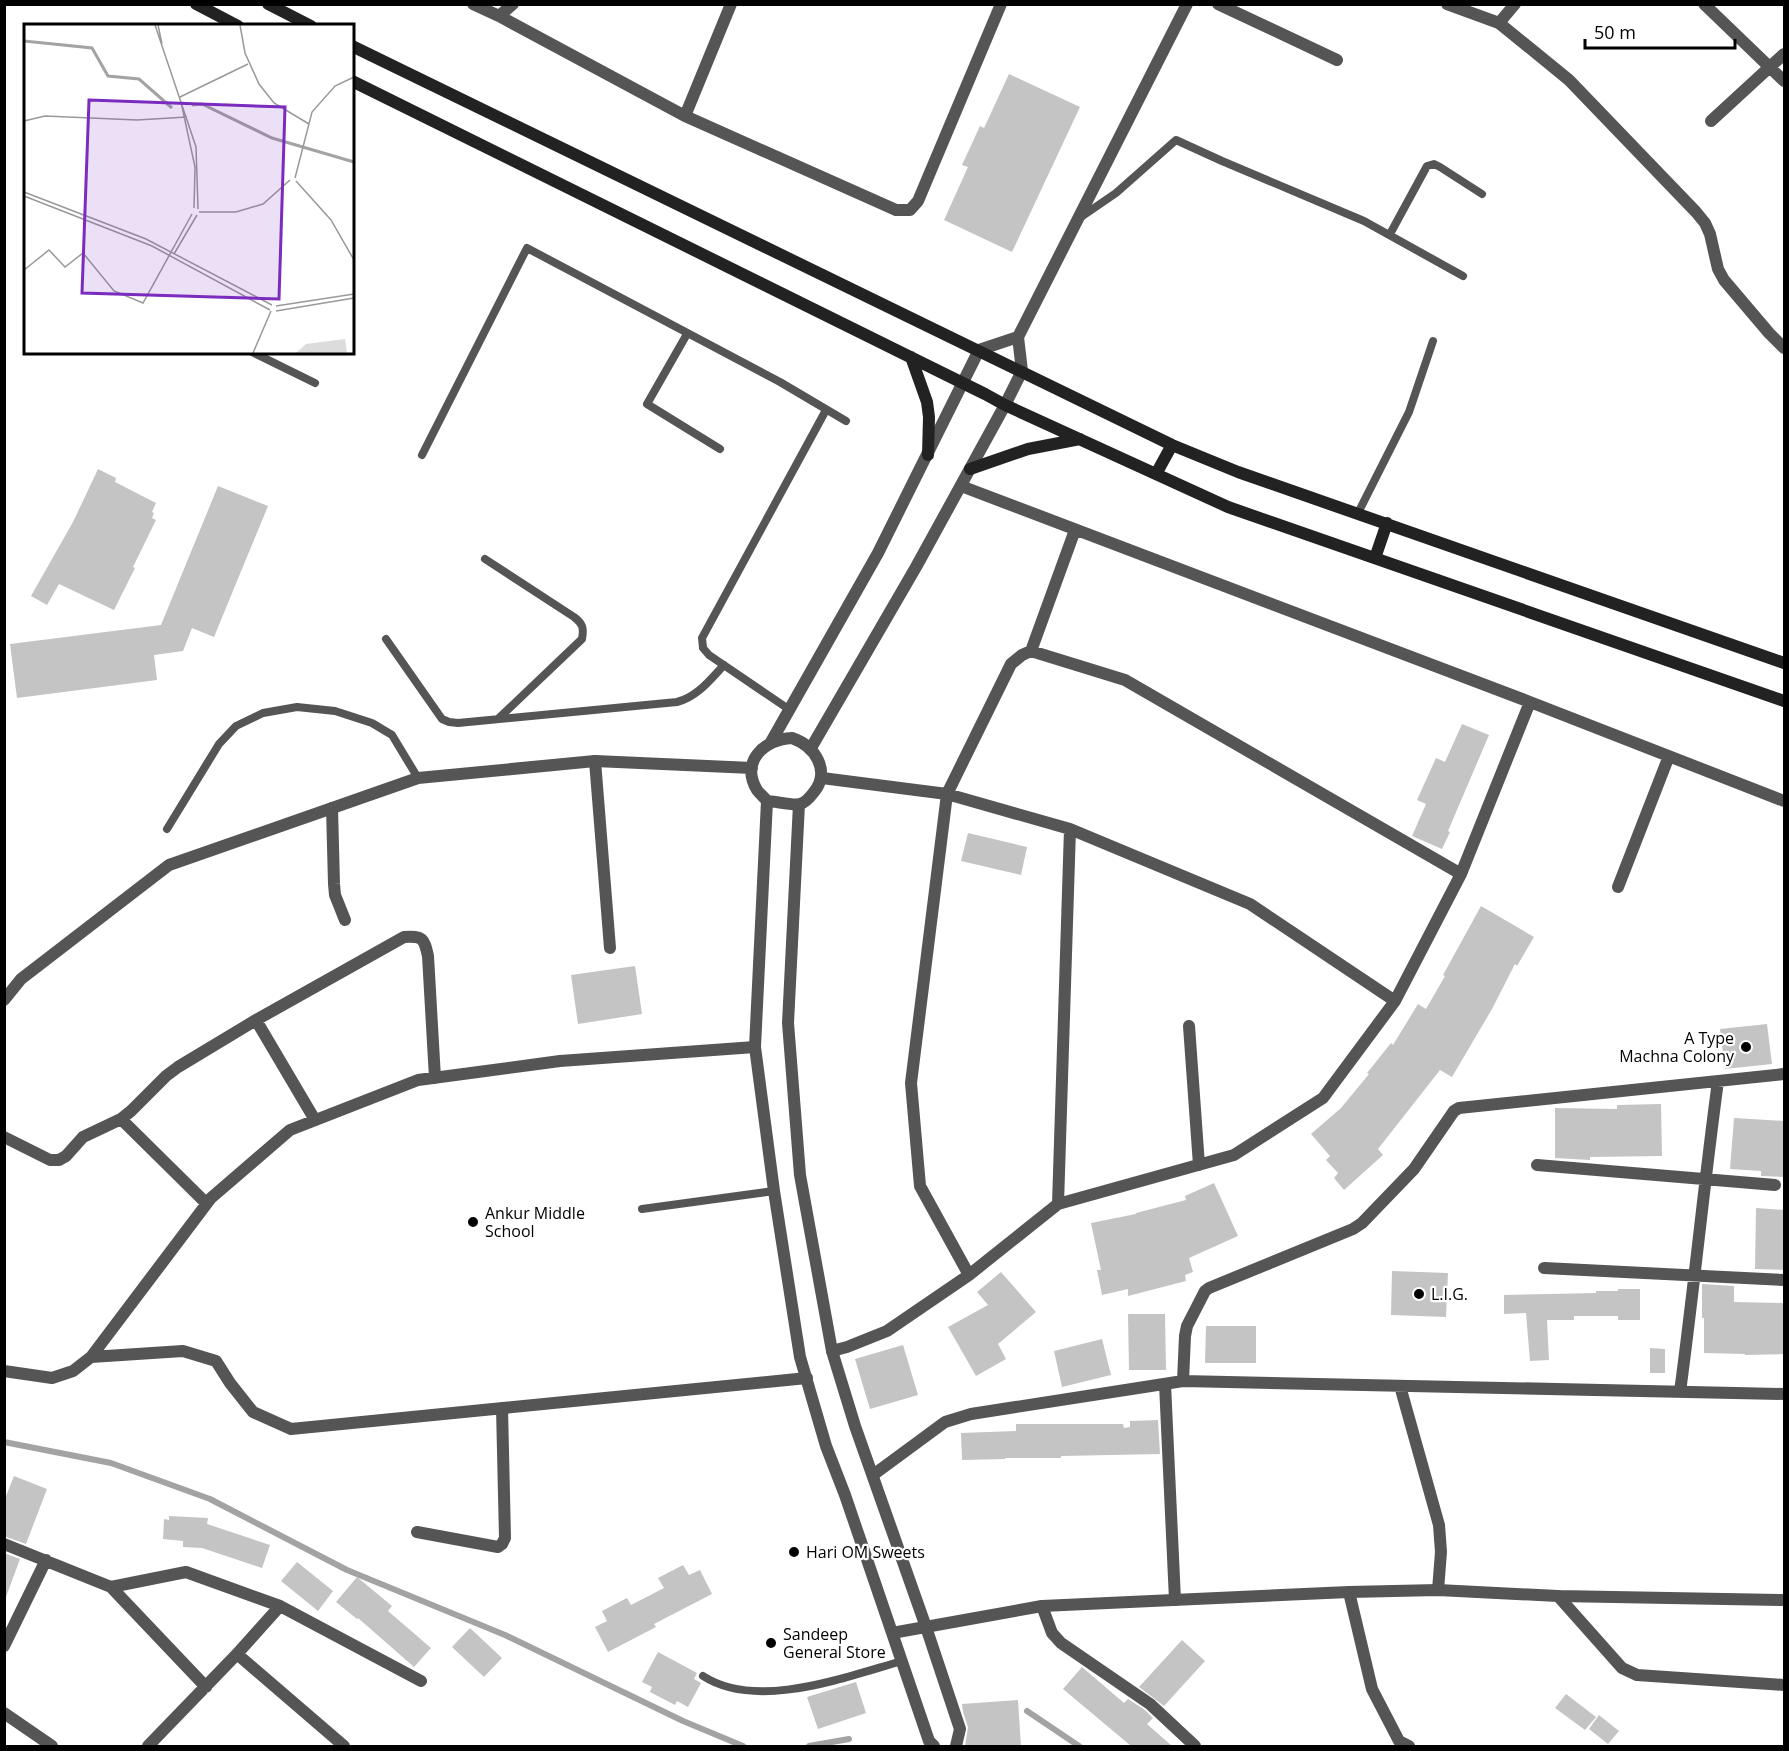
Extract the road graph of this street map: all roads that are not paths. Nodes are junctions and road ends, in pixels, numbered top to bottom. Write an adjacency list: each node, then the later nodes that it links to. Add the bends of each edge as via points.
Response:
1 (195, 4): 14 (main road)
2 (268, 4): 15 (main road)
3 (473, 4): 12 (street)
4 (513, 4): 12 (street)
5 (731, 4): 22 (street)
6 (1001, 4): 22 (street, via 918,201 910,210 896,210)
7 (1187, 4): 25 (street)
8 (1218, 4): 18 (street)
9 (1448, 4): 13 (street)
10 (1515, 4): 13 (street)
11 (1704, 4): 19 (street)
12 (499, 16): 22 (street)
13 (1499, 23): 31 (street, via 1569,80 1696,212 1710,234 1724,280)
14 (234, 24)
15 (307, 24)
16 (354, 47): 32 (main road)
17 (1785, 54): 19 (street)
18 (1337, 60)
19 (1770, 67): 20 (street); 23 (street)
20 (1785, 81)
21 (354, 82): 34 (main road)
22 (685, 116)
23 (1711, 121)
24 (1482, 194): 26 (lane, via 1440,167 1426,166)
25 (1078, 219): 26 (lane, via 1116,193 1176,140); 29 (street)
26 (1390, 234): 27 (lane)
27 (1463, 276)
28 (687, 334): 39 (lane); 43 (lane, via 647,404); 44 (lane, via 527,248)
29 (1018, 337): 32 (street); 35 (street)
30 (1433, 341): 49 (lane, via 1409,412)
31 (1785, 348)
32 (979, 350): 35 (main road); 37 (street)
33 (256, 354): 36 (lane)
34 (910, 357): 37 (main road); 45 (main road, via 927,402)
35 (1022, 370): 38 (street); 42 (main road)
36 (315, 383)
37 (963, 383): 38 (main road); 45 (street)
38 (1005, 405): 41 (main road); 46 (street)
39 (826, 410): 40 (lane); 57 (lane, via 702,638 709,656)
40 (846, 421)
41 (1080, 439): 46 (main road, via 1017,452); 47 (main road)
42 (1172, 445): 47 (main road); 49 (main road)
43 (720, 449)
44 (422, 455)
45 (928, 455): 60 (street)
46 (970, 469): 48 (street)
47 (1156, 474): 52 (main road, via 1228,507)
48 (961, 486): 51 (street); 63 (street)
49 (1358, 513): 50 (main road)
50 (1387, 523): 52 (main road); 56 (main road)
51 (1075, 530): 55 (street); 59 (street)
52 (1375, 558): 58 (main road)
53 (485, 559): 61 (lane, via 582,623 584,630 582,639)
54 (386, 639): 61 (lane, via 442,719 458,723)
55 (1031, 651): 69 (street, via 1011,664); 76 (street, via 1125,680)
56 (1785, 663)
57 (724, 665): 60 (lane); 61 (lane, via 695,695 677,702)
58 (1785, 701)
59 (1530, 702): 64 (street); 76 (street)
60 (790, 710): 62 (street)
61 (498, 719)
62 (771, 742): 63 (street, via 792,738); 66 (street, via 762,748)
63 (811, 748): 68 (street, via 818,757)
64 (1669, 756): 71 (street); 77 (street)
65 (595, 761): 66 (street); 67 (street); 79 (street)
66 (752, 768): 70 (street, via 758,791)
67 (418, 778): 73 (street); 74 (lane, via 392,735 372,723 335,711 297,707 263,713 236,726 219,744)
68 (822, 778): 69 (street); 72 (street, via 809,798)
69 (947, 794): 75 (street); 100 (street, via 911,1083 920,1186)
70 (767, 801): 72 (street); 84 (street)
71 (1785, 801)
72 (799, 804): 103 (street, via 788,1023 800,1175)
73 (332, 808): 78 (street, via 334,884); 80 (street, via 169,865 21,979)
74 (167, 829)
75 (1070, 829): 81 (street, via 1250,904); 97 (street)
76 (1461, 874): 81 (street)
77 (1618, 887)
78 (345, 920)
79 (610, 948)
80 (4, 1000)
81 (1395, 1001): 91 (street, via 1323,1098 1234,1155)
82 (256, 1020): 86 (street, via 404,937 418,936 425,942 428,956); 88 (street, via 166,1076); 89 (street)
83 (1189, 1026): 91 (street)
84 (755, 1047): 86 (street, via 560,1061); 95 (street)
85 (1785, 1074): 87 (street)
86 (435, 1078): 89 (street, via 418,1080)
87 (1719, 1081): 93 (street); 107 (street, via 1454,1111 1414,1169 1362,1223 1205,1291 1187,1326)
88 (121, 1119): 90 (street, via 83,1137 59,1160 50,1160); 96 (street)
89 (315, 1120): 96 (street, via 290,1130)
90 (4, 1137)
91 (1199, 1165): 97 (street)
92 (1537, 1165): 93 (street)
93 (1705, 1179): 94 (street); 101 (street)
94 (1775, 1185)
95 (774, 1191): 98 (lane); 106 (street, via 800,1357)
96 (206, 1203): 104 (street)
97 (1058, 1204): 100 (street)
98 (642, 1209)
99 (1544, 1268): 101 (street)
100 (969, 1275): 103 (street, via 887,1331)
101 (1695, 1276): 102 (street); 110 (street)
102 (1785, 1280)
103 (832, 1351): 113 (street)
104 (91, 1357): 105 (street, via 73,1371 52,1378); 112 (street, via 183,1351 216,1361 253,1412 291,1430)
105 (4, 1371)
106 (807, 1378): 112 (street); 126 (street, via 826,1446)
107 (1183, 1381): 108 (street); 109 (street)
108 (1164, 1384): 113 (street, via 960,1417 945,1422); 121 (street)
109 (1400, 1386): 110 (street); 118 (street, via 1439,1525)
110 (1680, 1392): 111 (street)
111 (1785, 1394)
112 (502, 1408): 114 (street, via 502,1544 498,1547)
113 (873, 1475): 125 (street)
114 (417, 1532)
115 (4, 1544): 116 (street)
116 (46, 1560): 117 (street); 127 (street)
117 (111, 1587): 123 (street, via 186,1572); 133 (street)
118 (1438, 1590): 119 (street); 120 (street)
119 (1349, 1592): 121 (street); 141 (street, via 1372,1689 1398,1741)
120 (1558, 1596): 122 (street); 132 (street, via 1622,1668 1637,1675)
121 (1175, 1600): 124 (street)
122 (1785, 1600)
123 (280, 1606): 128 (street); 131 (street)
124 (1042, 1606): 125 (street); 140 (street, via 1052,1633 1061,1643 1149,1704)
125 (926, 1627): 126 (street); 139 (street, via 960,1729)
126 (892, 1633): 129 (street)
127 (4, 1646)
128 (237, 1654): 133 (street); 137 (street)
129 (902, 1661): 130 (lane, via 802,1688 776,1691 716,1684); 138 (street)
130 (703, 1676)
131 (421, 1681)
132 (1785, 1685)
133 (206, 1687): 136 (street)
134 (4, 1713): 135 (street)
135 (52, 1746)
136 (148, 1746)
137 (344, 1746)
138 (934, 1746)
139 (956, 1746)
140 (1195, 1746)
141 (1408, 1746)

